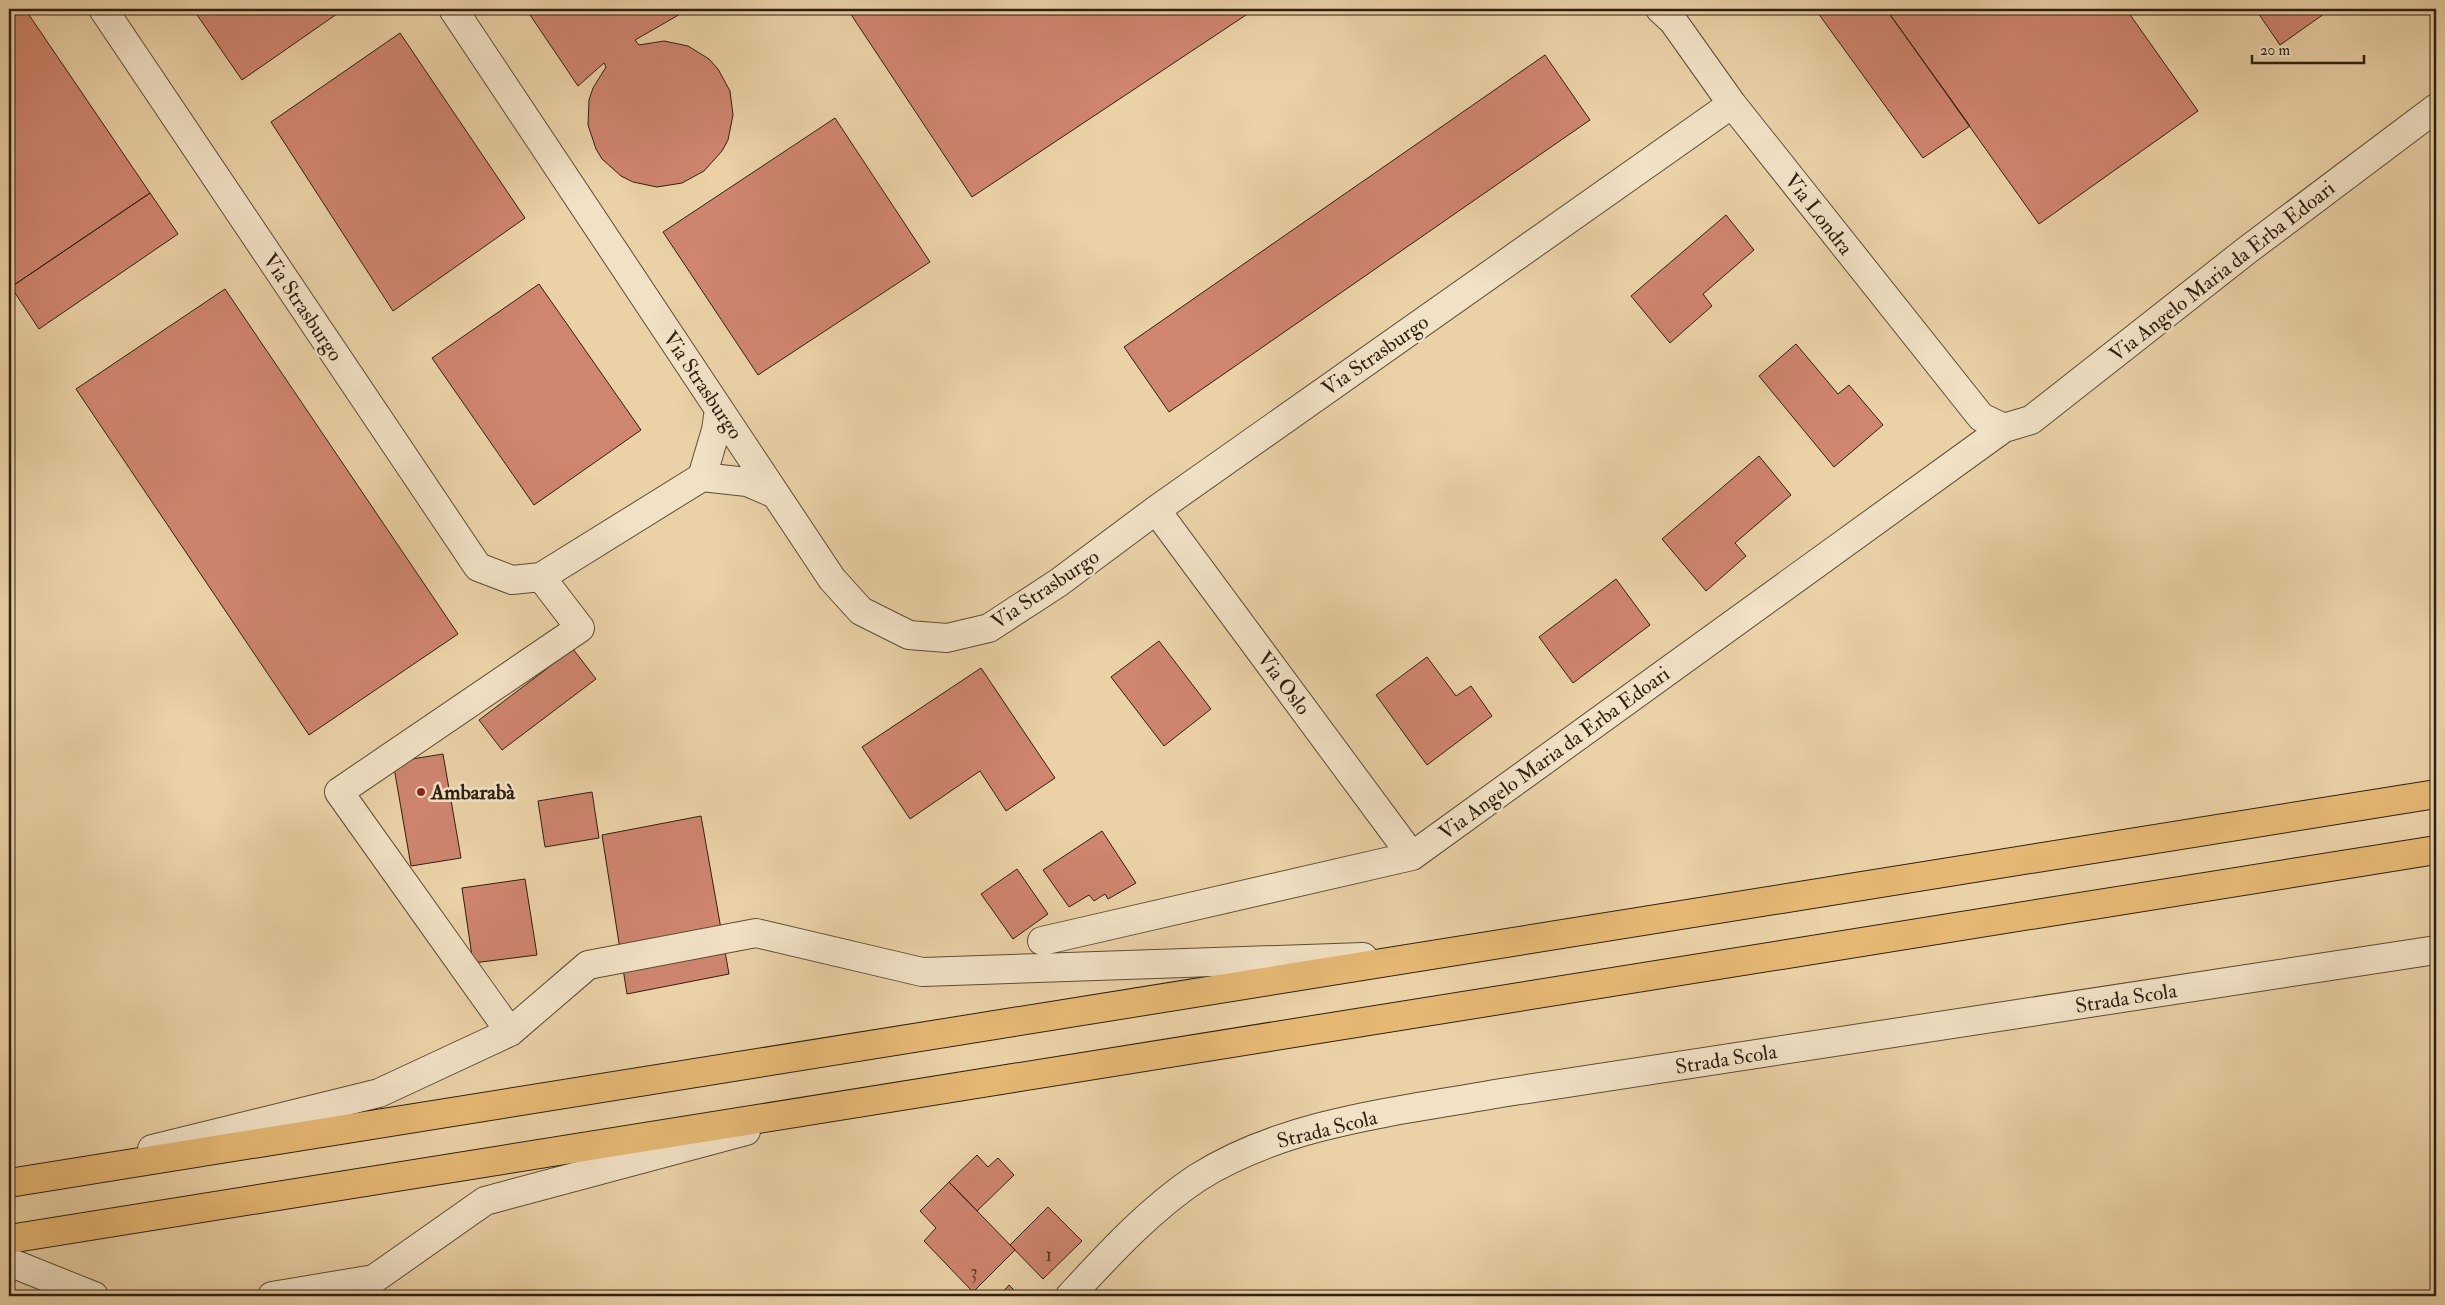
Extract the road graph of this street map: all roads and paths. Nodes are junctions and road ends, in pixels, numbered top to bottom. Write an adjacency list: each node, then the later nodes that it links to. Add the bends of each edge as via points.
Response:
1 (103, 9): 11 (street, Via Strasburgo, via 478,567 512,580)
2 (453, 9): 6 (street, Via Strasburgo)
3 (1660, 9): 4 (street, Via Londra, via 1673,21)
4 (1732, 104): 7 (street, Via Londra); 10 (street, Via Strasburgo)
5 (2436, 108): 7 (street, Via Angelo Maria da Erba Edoari, via 2246,251 2031,420)
6 (719, 409): 8 (street); 9 (street, Via Strasburgo)
7 (1992, 423): 14 (street, Via Angelo Maria da Erba Edoari)
8 (702, 477): 9 (street, via 747,482); 11 (street, Via Strasburgo)
9 (775, 494): 10 (street, Via Strasburgo, via 832,579 862,611 909,635 947,638 989,628 1058,583)
10 (1156, 510): 14 (street, Via Oslo)
11 (542, 577): 18 (street, via 580,628 339,792)
12 (2436, 794): 17 (highway)
13 (2436, 850): 19 (highway)
14 (1412, 856): 15 (street, Via Angelo Maria da Erba Edoari)
15 (1042, 941)
16 (2436, 950): 25 (street, Strada Scola, via 1501,1093 1301,1132 1236,1156 1190,1184 1130,1234)
17 (1440, 954): 18 (street, via 922,972 756,932 588,965); 20 (highway)
18 (510, 1032): 20 (street, via 379,1093)
19 (854, 1104): 21 (highway); 24 (street, via 485,1201 374,1279)
20 (18, 1182)
21 (9, 1239)
22 (9, 1262): 23 (street)
23 (94, 1296)
24 (272, 1296)
25 (1070, 1296)

